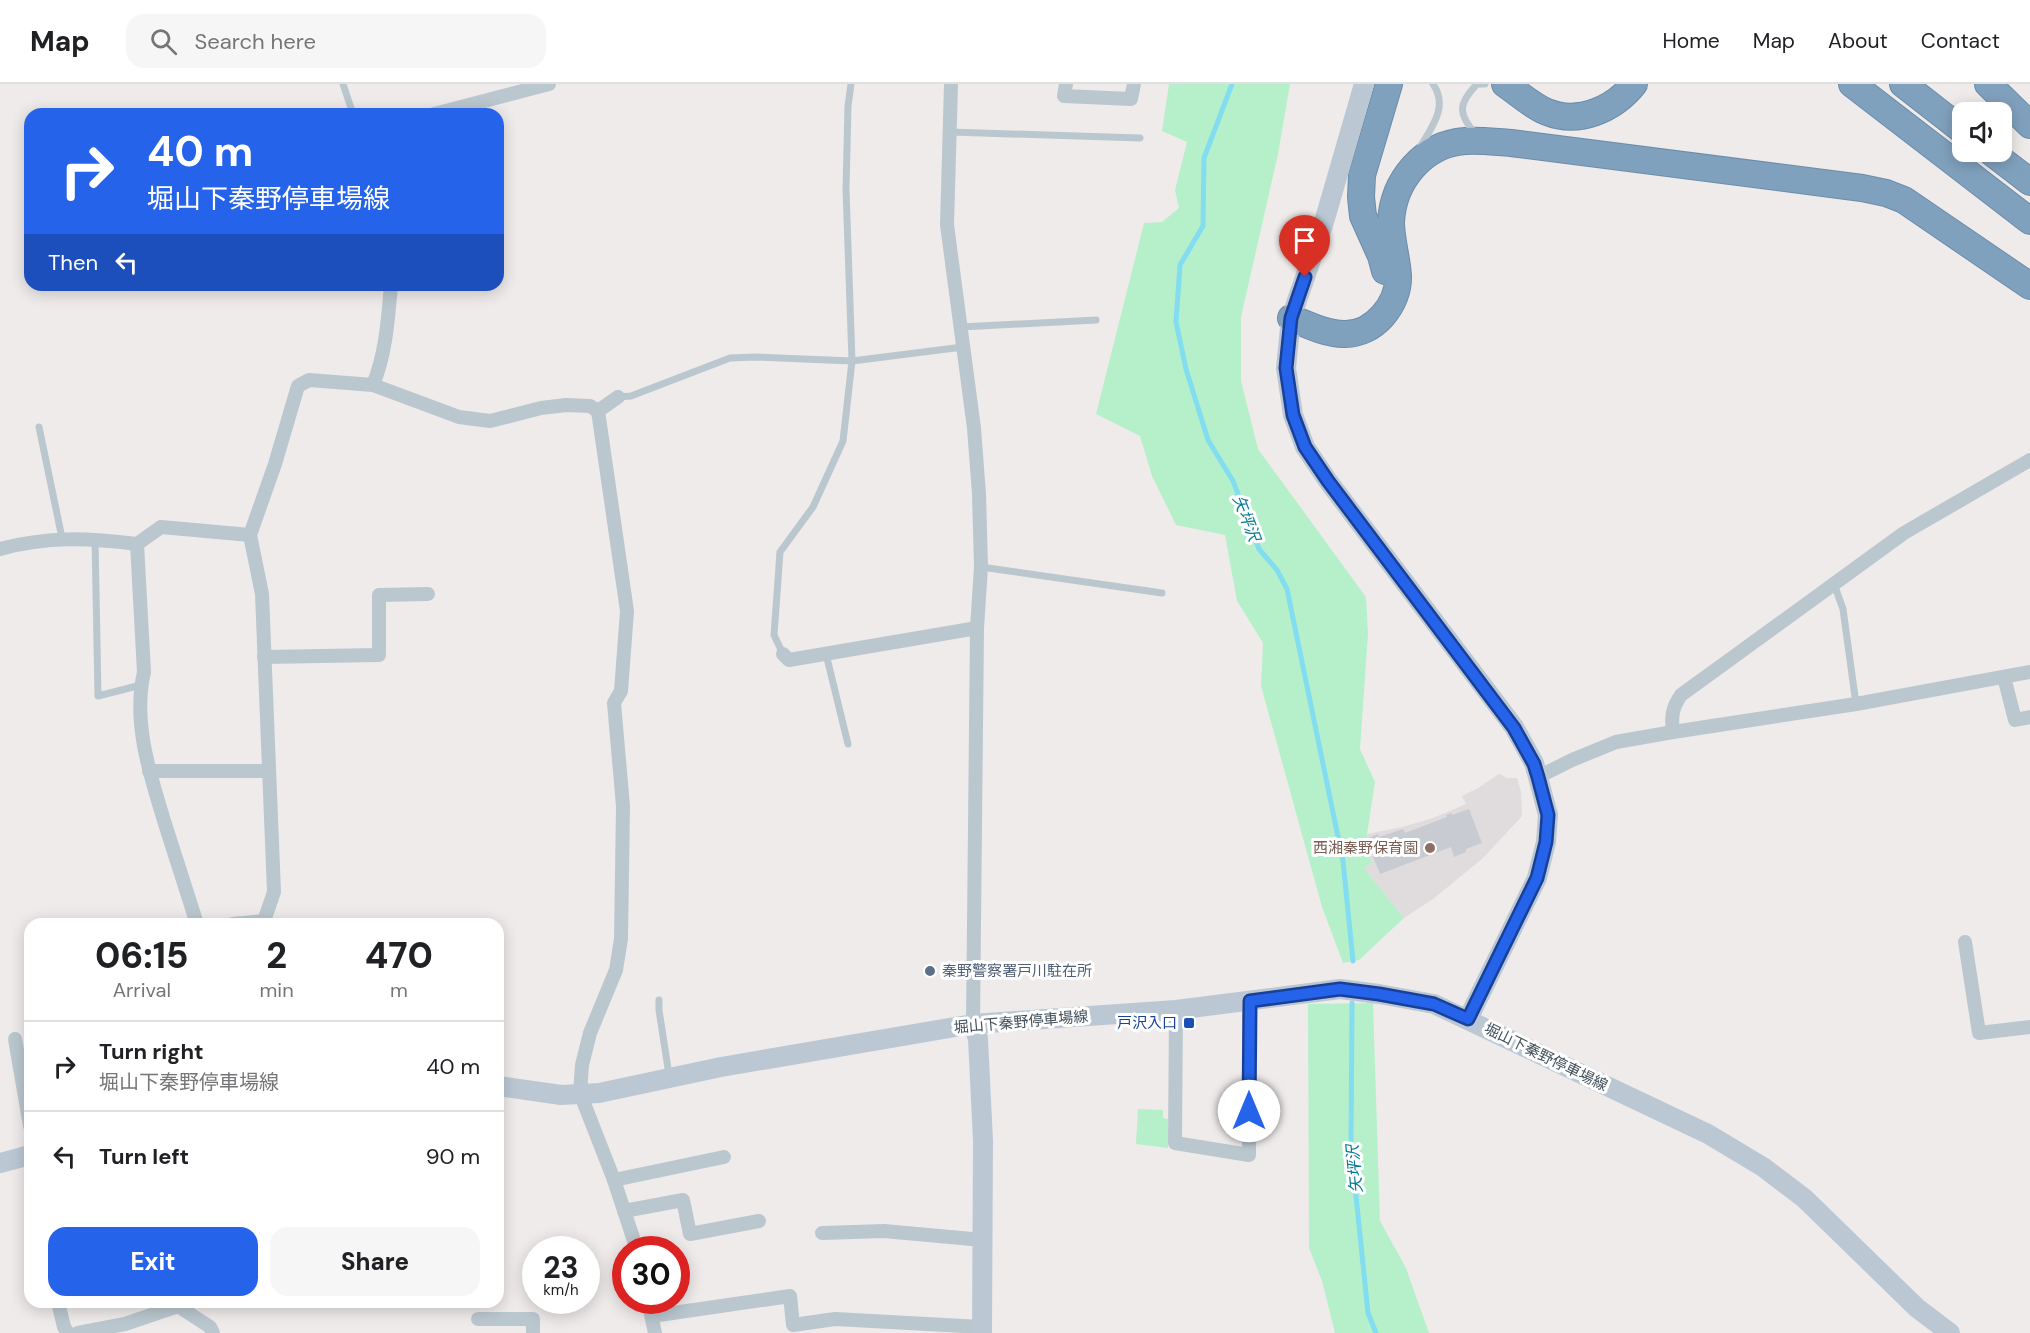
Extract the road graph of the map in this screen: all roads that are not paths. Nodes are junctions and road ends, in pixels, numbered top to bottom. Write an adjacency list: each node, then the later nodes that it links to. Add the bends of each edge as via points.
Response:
1 (343, 84): 15 (lane)
2 (549, 84): 16 (street)
3 (851, 84): 32 (lane, via 846,189)
4 (951, 84): 19 (street)
5 (1066, 84): 6 (street, via 1064,96 1131,99)
6 (1134, 84)
7 (1433, 84): 23 (lane, via 1439,92 1441,109)
8 (1485, 84): 21 (lane, via 1477,84 1465,96 1462,108 1466,122)
9 (1505, 84): 10 (highway, via 1547,112 1570,117 1590,115 1623,97)
10 (1634, 84)
11 (1852, 84): 25 (highway)
12 (1903, 84): 17 (highway)
13 (1988, 84): 18 (highway)
14 (1383, 85): 28 (main road, via 1324,222); 28 (highway, via 1362,175 1361,197 1364,216 1386,273 1382,291 1372,306 1355,319)
15 (351, 108)
16 (457, 108)
17 (1952, 122)
18 (2030, 125)
19 (950, 132): 20 (lane); 30 (street, via 947,225)
20 (1140, 138)
21 (1488, 141): 23 (highway, via 1440,147); 26 (highway, via 1886,193 1904,200)
22 (2004, 162): 24 (highway)
23 (1407, 172): 28 (highway, via 1392,210 1398,275 1393,301 1386,312 1368,327 1346,334 1318,329)
24 (2030, 182)
25 (2030, 220)
26 (2030, 286)
27 (390, 291): 33 (street, via 386,336)
28 (1291, 318): 60 (main road, via 1286,368 1293,415 1305,447 1514,728)
29 (1096, 320): 30 (lane)
30 (961, 327): 31 (street)
31 (963, 347): 32 (lane); 43 (street, via 977,461)
32 (852, 361): 34 (lane, via 730,358 631,396); 48 (lane, via 843,441 813,507 780,552 774,635)
33 (373, 385): 35 (street, via 459,417 490,421 566,405 590,406); 38 (street, via 309,380 298,386)
34 (618, 397): 35 (street)
35 (598, 411): 74 (street, via 627,611 621,691 614,703 623,806 621,939 616,970 590,1033)
36 (39, 428): 39 (lane)
37 (2030, 460): 44 (street, via 1904,533)
38 (250, 535): 41 (street, via 161,527); 50 (street, via 262,594)
39 (62, 538): 40 (street); 42 (street)
40 (94, 539): 41 (street); 53 (lane, via 98,696)
41 (137, 544): 53 (street, via 144,672)
42 (0, 549)
43 (981, 567): 45 (lane); 47 (street)
44 (1834, 584): 54 (lane, via 1844,609); 56 (street, via 1681,695 1671,717)
45 (1162, 592)
46 (428, 594): 50 (street, via 379,595 379,655)
47 (977, 628): 49 (street); 68 (street)
48 (783, 654): 49 (street, via 789,660)
49 (826, 654): 57 (lane)
50 (264, 657): 59 (street)
51 (2030, 672): 52 (street)
52 (2004, 677): 54 (street); 55 (street, via 2015,720)
53 (141, 686): 58 (street, via 143,742)
54 (1856, 704): 56 (street)
55 (2030, 717)
56 (1673, 732): 60 (street, via 1616,742)
57 (848, 744)
58 (149, 771): 59 (street); 61 (street)
59 (269, 771): 62 (street, via 274,892)
60 (1538, 777): 67 (main road, via 1548,815 1537,878)
61 (195, 918)
62 (265, 918)
63 (1965, 942): 69 (street, via 1979,1033)
64 (659, 1000): 72 (lane)
65 (1250, 1001): 66 (main road, 堀山下秦野停車場線); 66 (street, via 1249,1155 1174,1143); 67 (main road, 堀山下秦野停車場線, via 1340,989 1434,1004)
66 (1176, 1010): 68 (main road, 堀山下秦野停車場線)
67 (1468, 1019): 95 (main road, 堀山下秦野停車場線, via 1708,1134 1763,1167 1803,1198 1917,1308)
68 (973, 1024): 72 (main road, 堀山下秦野停車場線); 83 (main road, via 978,1039 982,1119)
69 (2030, 1027)
70 (15, 1039): 71 (street)
71 (24, 1064)
72 (670, 1079): 74 (main road, 堀山下秦野停車場線)
73 (504, 1087): 74 (main road, 堀山下秦野停車場線)
74 (580, 1094): 78 (street)
75 (24, 1157): 77 (main road)
76 (724, 1157): 78 (street)
77 (0, 1163)
78 (614, 1180): 79 (street)
79 (624, 1211): 80 (street, via 683,1200 690,1234); 82 (street)
80 (759, 1221)
81 (822, 1233): 83 (street, via 884,1231)
82 (632, 1236)
83 (983, 1240): 89 (main road)
84 (59, 1308): 90 (street)
85 (167, 1308): 91 (street, via 125,1324)
86 (182, 1308): 92 (street)
87 (652, 1316): 89 (street, via 790,1296 793,1325 835,1319); 94 (street)
88 (478, 1319): 93 (street, via 533,1319)
89 (982, 1330)
90 (68, 1333)
91 (78, 1333)
92 (213, 1333)
93 (533, 1333)
94 (655, 1333)
95 (1950, 1333)

